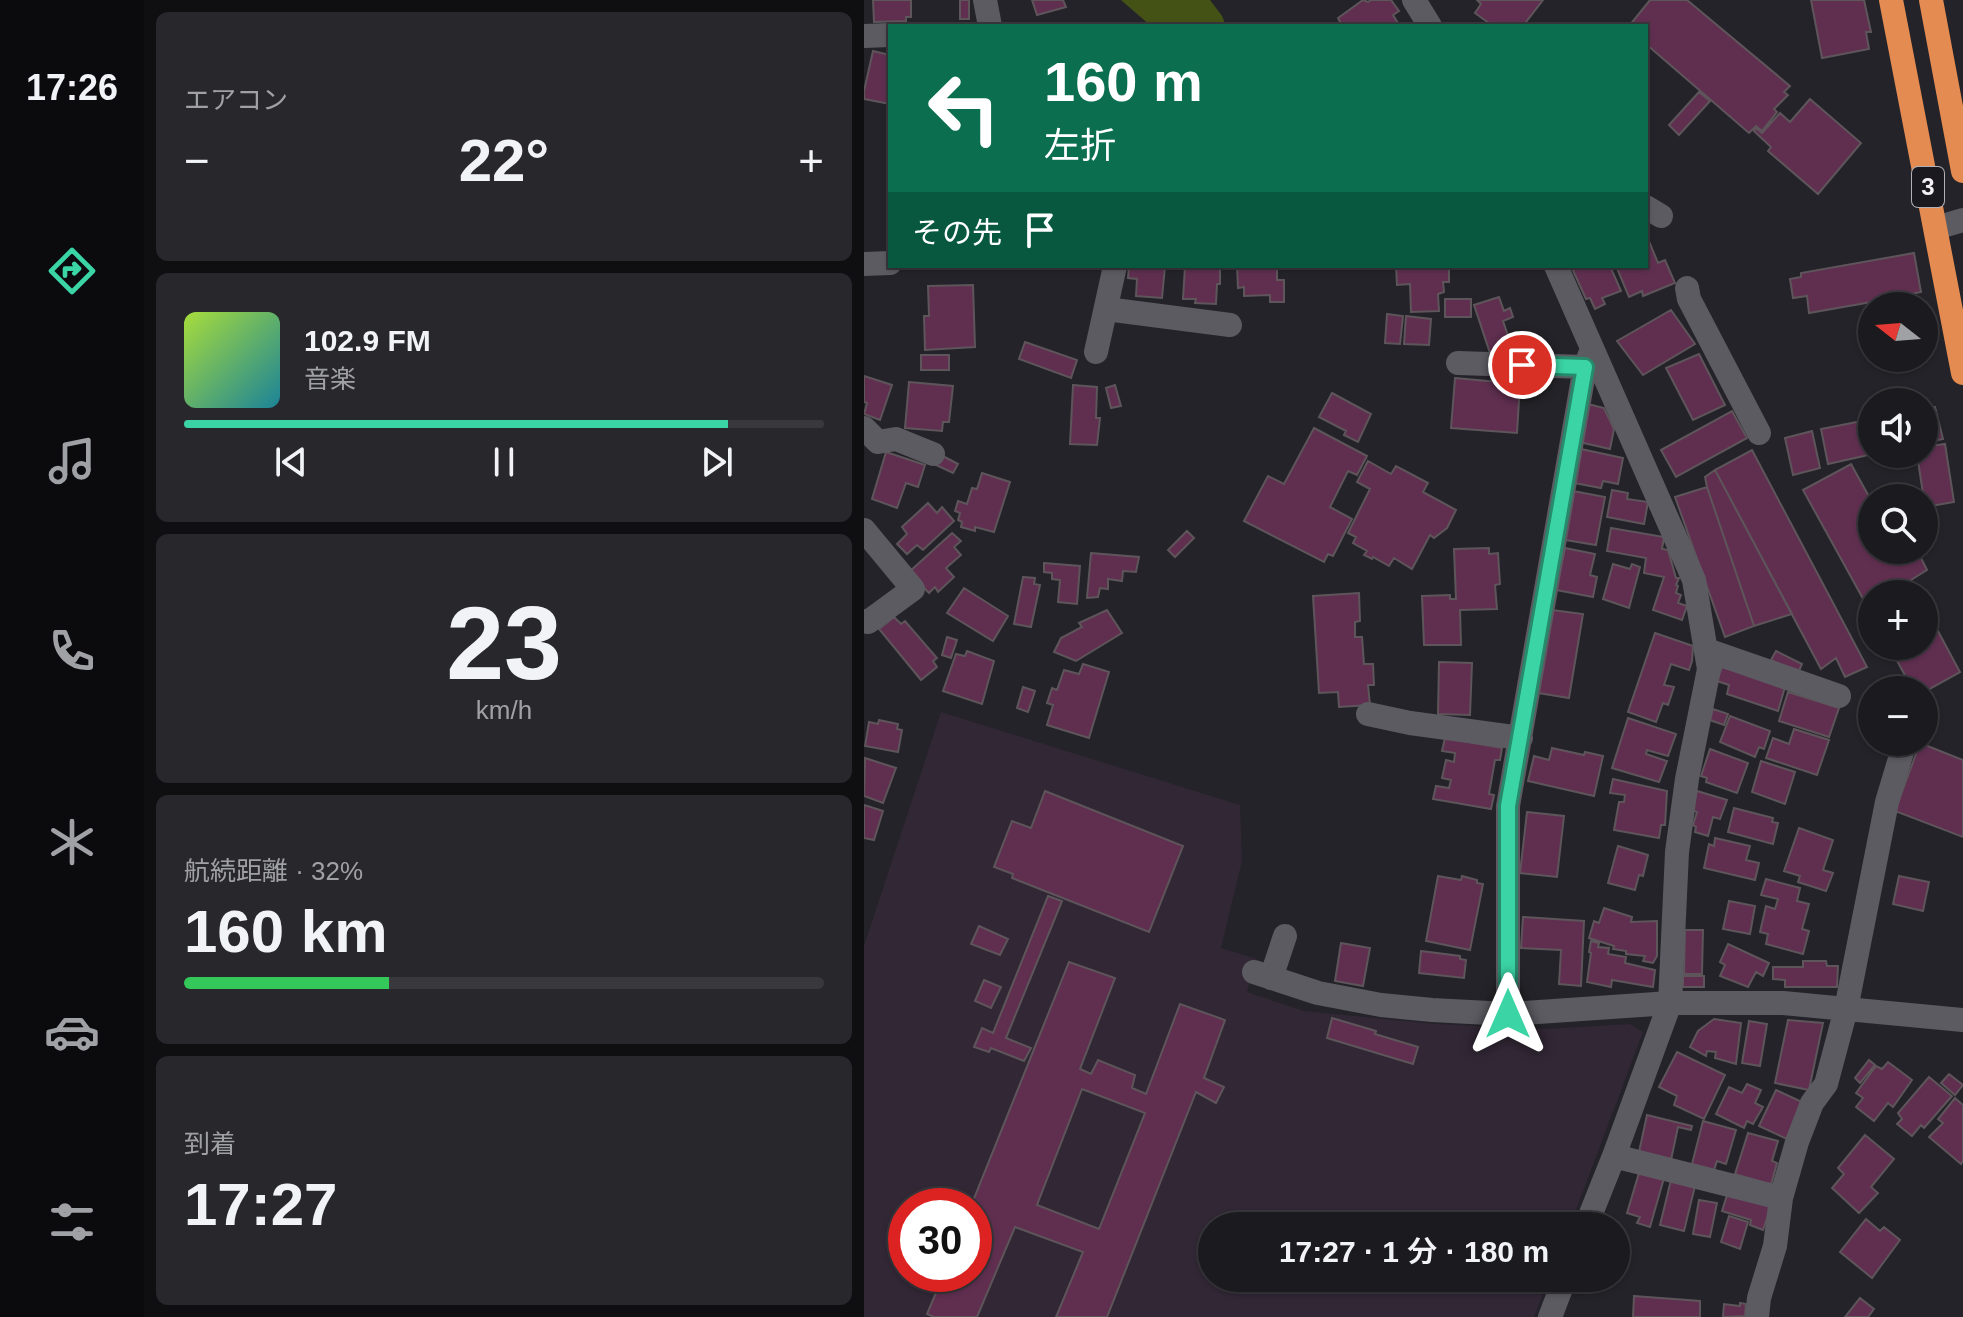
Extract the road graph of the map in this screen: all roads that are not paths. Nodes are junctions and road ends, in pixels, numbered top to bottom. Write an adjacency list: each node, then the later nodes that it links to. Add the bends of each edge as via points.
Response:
1 (985, 0): 5 (street)
2 (1414, 0): 6 (street)
3 (1891, 0): 11 (highway, 3)
4 (1931, 0): 9 (highway, 3)
5 (990, 24)
6 (1429, 24)
7 (888, 35): 8 (street)
8 (864, 36)
9 (1963, 171)
10 (1963, 220): 11 (street)
11 (1936, 228): 22 (highway, 3)
12 (888, 263): 13 (street)
13 (864, 264)
14 (1115, 268): 17 (street)
15 (1557, 268): 20 (street)
16 (1687, 288): 24 (street)
17 (1106, 309): 18 (street); 19 (street)
18 (1230, 325)
19 (1096, 352)
20 (1589, 358): 21 (street); 28 (street, via 1694,580); 31 (street)
21 (1458, 363)
22 (1963, 373)
23 (864, 428): 25 (street, via 878,442 896,439)
24 (1759, 433)
25 (933, 454)
26 (864, 530): 27 (street, via 913,589)
27 (864, 621)
28 (1707, 650): 29 (street); 34 (street, via 1709,669 1677,852)
29 (1839, 696)
30 (1368, 714): 31 (street)
31 (1521, 738): 36 (street, via 1508,806)
32 (1901, 756): 35 (street)
33 (1285, 936): 36 (street, via 1263,975 1381,1005)
34 (1670, 1003): 35 (street); 36 (street); 38 (street)
35 (1846, 1009): 37 (street); 39 (street, via 1826,1084 1812,1103)
36 (1508, 1014)
37 (1963, 1020)
38 (1614, 1156): 39 (street); 40 (street)
39 (1781, 1198): 43 (street)
40 (1592, 1212)
41 (1560, 1292): 42 (street)
42 (1550, 1317)
43 (1757, 1317)

